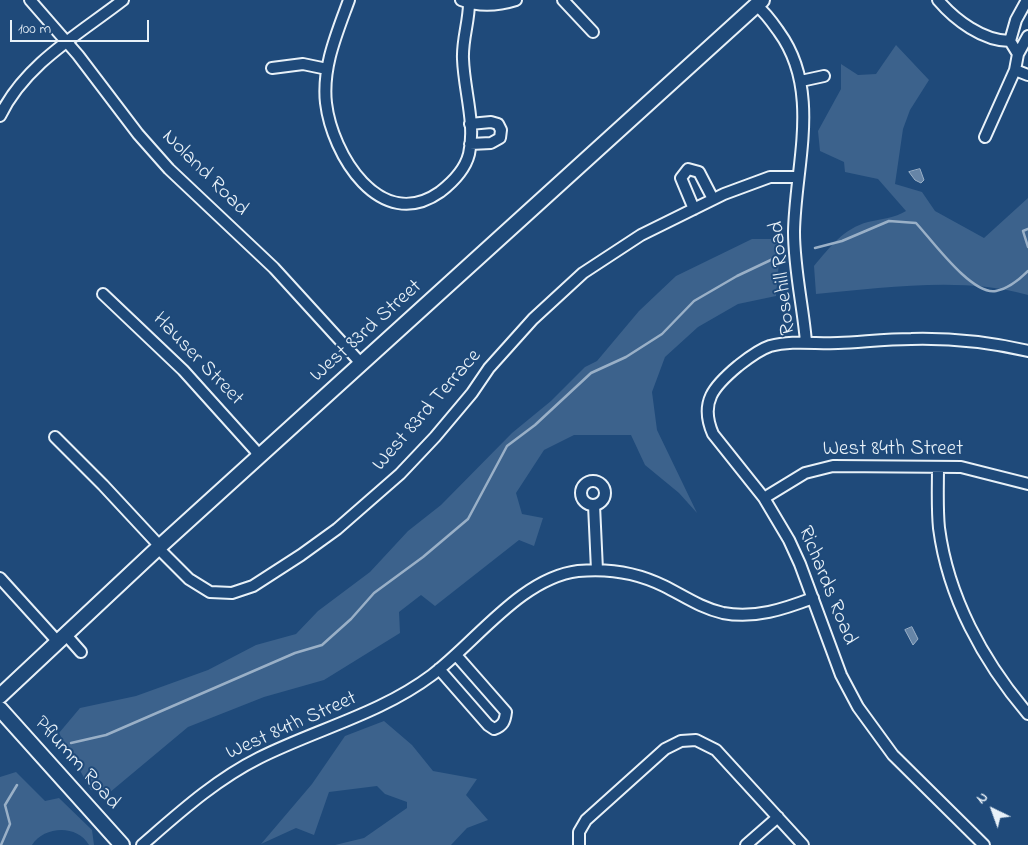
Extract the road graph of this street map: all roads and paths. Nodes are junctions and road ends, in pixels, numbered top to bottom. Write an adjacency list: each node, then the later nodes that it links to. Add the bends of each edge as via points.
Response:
1 (30, 0): 13 (street, Noland Road)
2 (123, 0): 13 (street)
3 (348, 0): 16 (street)
4 (516, 0): 7 (street, via 492,5)
5 (563, 0): 10 (street)
6 (938, 0): 12 (street, via 977,32)
7 (465, 1): 22 (street, via 463,58)
8 (759, 3): 20 (street, Rosehill Road, via 782,36); 31 (street, West 83rd Street)
9 (1027, 4): 12 (street, via 1016,20)
10 (593, 32)
11 (1028, 36): 14 (street)
12 (1010, 41): 14 (street)
13 (68, 42): 21 (street, via 34,68 15,89); 31 (street, Noland Road, via 169,169 274,268)
14 (1018, 54): 17 (street)
15 (272, 68): 16 (street, via 303,64)
16 (327, 69): 24 (street, via 326,102 330,124 345,160 368,188 404,209 436,195 451,184 464,165)
17 (1015, 70): 18 (street); 23 (street)
18 (1028, 75)
19 (824, 76): 20 (street)
20 (801, 81): 25 (street, Rosehill Road, via 804,124)
21 (0, 116)
22 (470, 124): 24 (street); 24 (street, via 491,122 498,124 501,130 500,138 491,143)
23 (985, 137)
24 (470, 144)
25 (797, 177): 26 (street, West 83rd Terrace, via 770,177); 29 (street, Rosehill Road, via 794,235)
26 (713, 199): 27 (street, West 83rd Terrace); 27 (street, via 699,172 688,169 681,178)
27 (694, 209): 38 (street, West 83rd Terrace, via 618,249 554,298 489,368 454,414 400,474 355,515 278,571 244,590 225,594 210,592 189,579)
28 (103, 294): 33 (street, Hauser Street, via 183,370)
29 (806, 342): 30 (street, Rosehill Road, via 954,339); 36 (street, Richards Road, via 760,350 713,389 707,409 713,434)
30 (1028, 351)
31 (360, 366): 33 (street, West 83rd Street)
32 (54, 437): 38 (street, West 83rd Terrace, via 103,485)
33 (259, 457): 38 (street, West 83rd Street)
34 (938, 467): 35 (street, West 84th Street, via 969,469); 36 (street, West 84th Street, via 820,468 805,473); 48 (street, via 939,526 951,583 979,644)
35 (1028, 484)
36 (764, 498): 41 (street, Richards Road, via 789,540)
37 (594, 505): 39 (street)
38 (158, 548): 42 (street, West 83rd Street)
39 (597, 570): 41 (street, West 84th Street, via 616,570 644,577 697,604 724,613 762,614); 44 (street, West 84th Street, via 568,573 532,589)
40 (0, 578): 42 (street)
41 (813, 598): 55 (street, Richards Road, via 842,675 874,732)
42 (62, 639): 43 (street); 46 (street, West 83rd Street)
43 (81, 652)
44 (456, 655): 45 (street, West 84th Street); 45 (street, via 506,712 506,720 500,727 494,729 488,725)
45 (439, 669): 51 (street, West 84th Street, via 394,700 279,749 228,776)
46 (0, 696)
47 (0, 709): 50 (street, Pflumm Road)
48 (1028, 714)
49 (778, 817): 52 (street, via 716,750 696,740 680,740 586,820 579,832); 53 (street); 54 (street)
50 (122, 845)
51 (142, 845)
52 (579, 845)
53 (746, 845)
54 (803, 845)
55 (984, 845)

